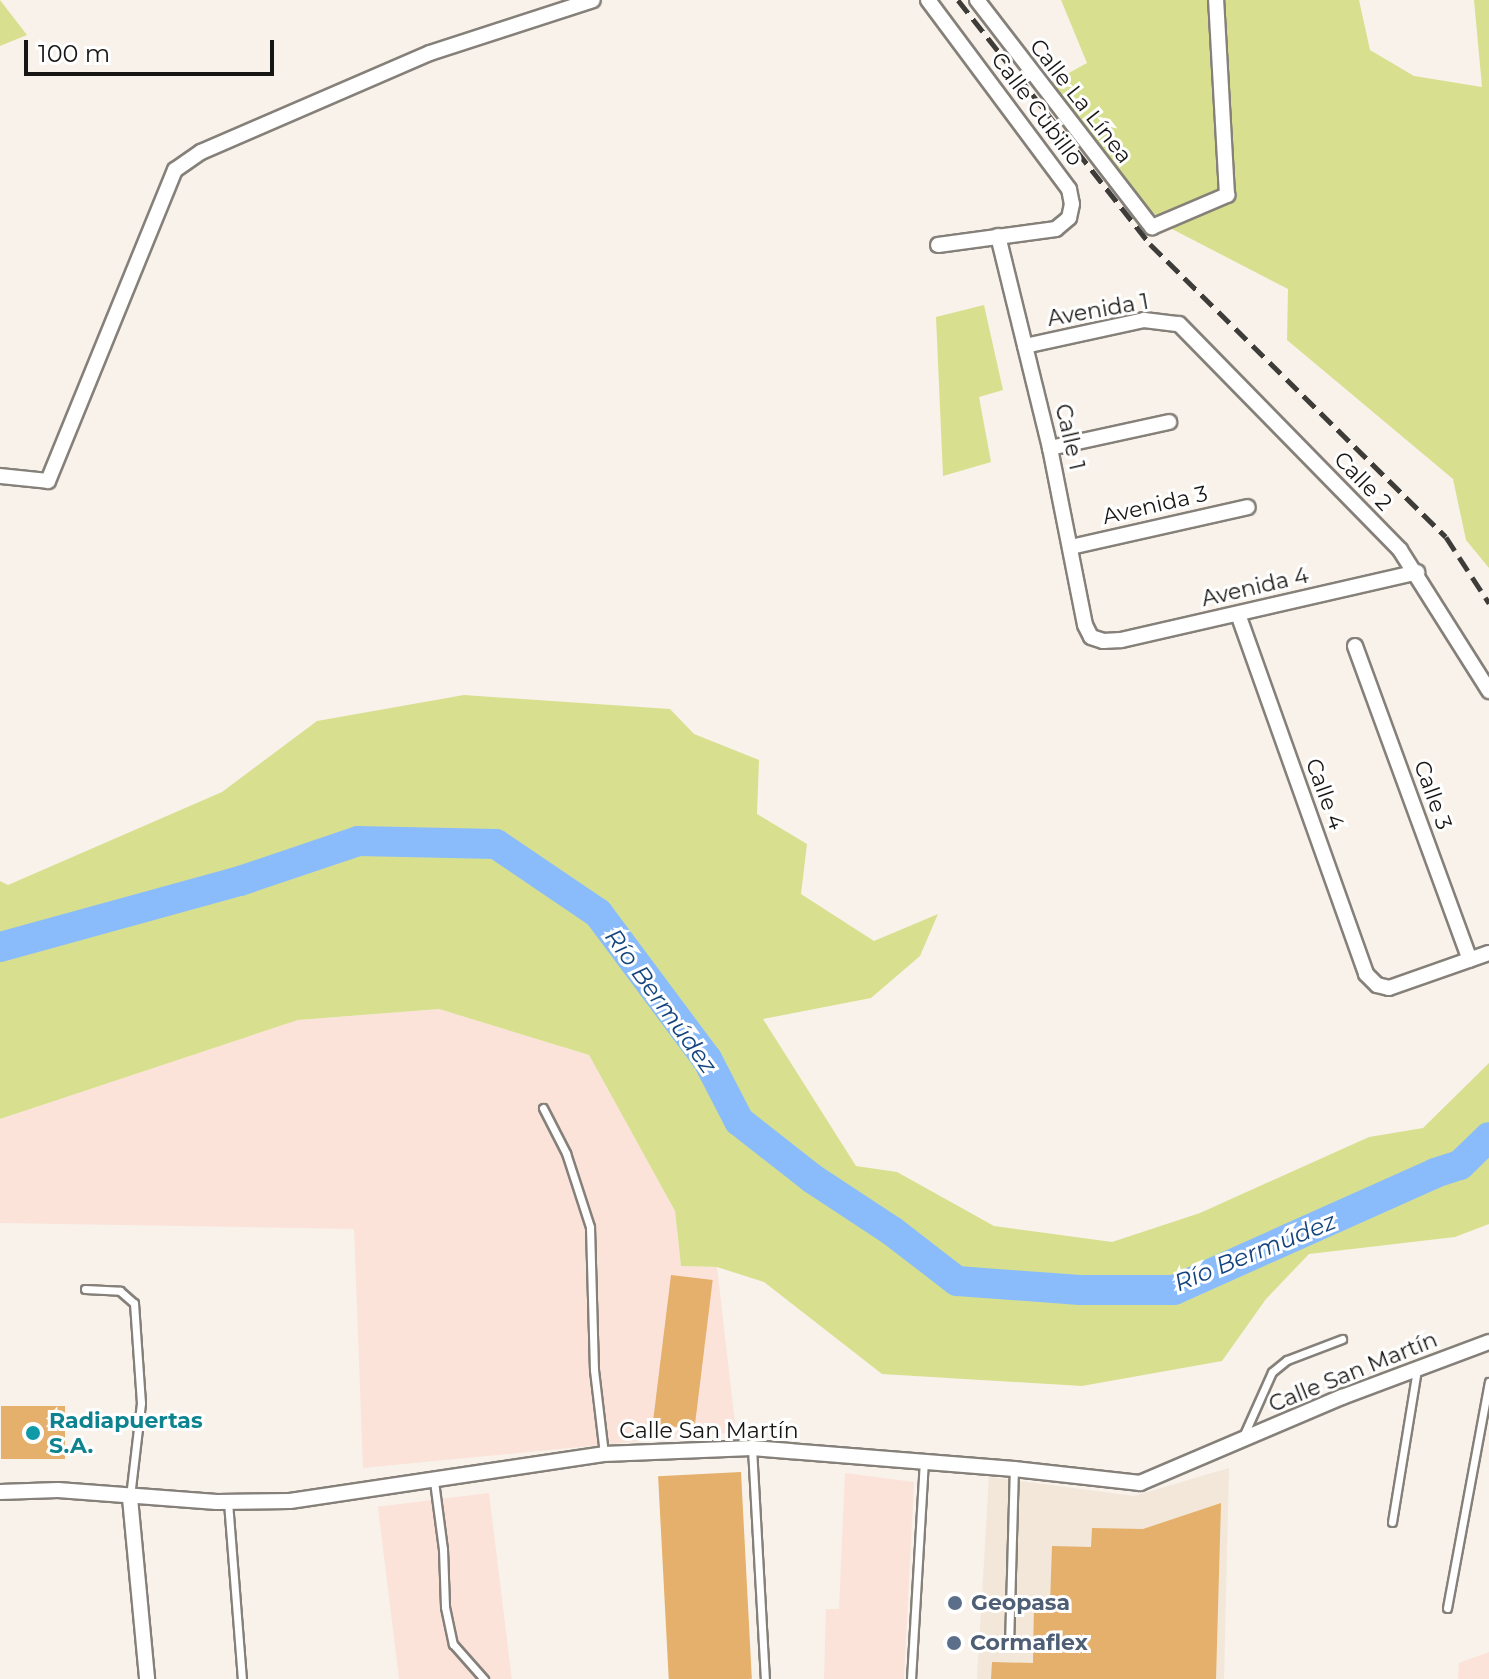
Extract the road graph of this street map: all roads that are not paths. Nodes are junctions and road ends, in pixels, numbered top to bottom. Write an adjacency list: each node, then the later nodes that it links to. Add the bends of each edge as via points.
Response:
1 (593, 0): 11 (street, via 430,53 201,152 175,170 48,481)
2 (928, 0): 5 (street, Calle Cubillo, via 1069,189 1069,218 1056,229)
3 (977, 0): 4 (street, Calle La Línea, via 1152,227 1227,195)
4 (1216, 0)
5 (998, 236): 6 (street, Calle Cubillo); 8 (street, Calle 1)
6 (938, 245)
7 (1179, 324): 8 (street, Avenida 1, via 1144,320); 14 (street, Calle 2)
8 (1025, 346): 10 (street, Calle 1)
9 (1169, 422): 10 (street)
10 (1050, 448): 13 (street, Calle 1)
11 (5, 477)
12 (1248, 507): 13 (street, Avenida 3)
13 (1071, 547): 16 (street, Calle 1, via 1085,625 1091,637)
14 (1417, 572): 15 (street, Avenida 4); 18 (street, Calle 2)
15 (1238, 614): 16 (street, Avenida 4); 20 (street, Calle 4, via 1366,974 1389,988)
16 (1103, 641)
17 (1355, 646): 20 (street, Calle 3)
18 (1489, 691)
19 (1489, 953): 20 (street)
20 (1470, 960)
21 (543, 1108): 29 (lane, via 566,1153 590,1227 594,1370)
22 (85, 1289): 34 (lane, via 120,1291 134,1303 141,1403)
23 (1342, 1339): 27 (lane, via 1287,1360 1272,1372)
24 (1489, 1342): 25 (street, Calle San Martín)
25 (1417, 1369): 27 (street, Calle San Martín); 36 (lane)
26 (1489, 1382): 37 (lane)
27 (1241, 1442): 31 (street, Calle San Martín, via 1140,1483)
28 (752, 1448): 29 (street, Calle San Martín); 30 (street, Calle San Martín); 42 (lane)
29 (604, 1454): 32 (street, Calle San Martín)
30 (924, 1461): 31 (street, Calle San Martín); 43 (lane)
31 (1014, 1469): 38 (lane)
32 (434, 1481): 35 (street, Calle San Martín, via 290,1501); 41 (lane, via 453,1644)
33 (0, 1492): 34 (street, Calle San Martín, via 58,1490)
34 (130, 1498): 35 (street, Calle San Martín); 39 (street)
35 (228, 1502): 40 (lane)
36 (1392, 1522)
37 (1447, 1608)
38 (1009, 1645)
39 (147, 1679)
40 (242, 1679)
41 (484, 1679)
42 (765, 1679)
43 (911, 1679)

